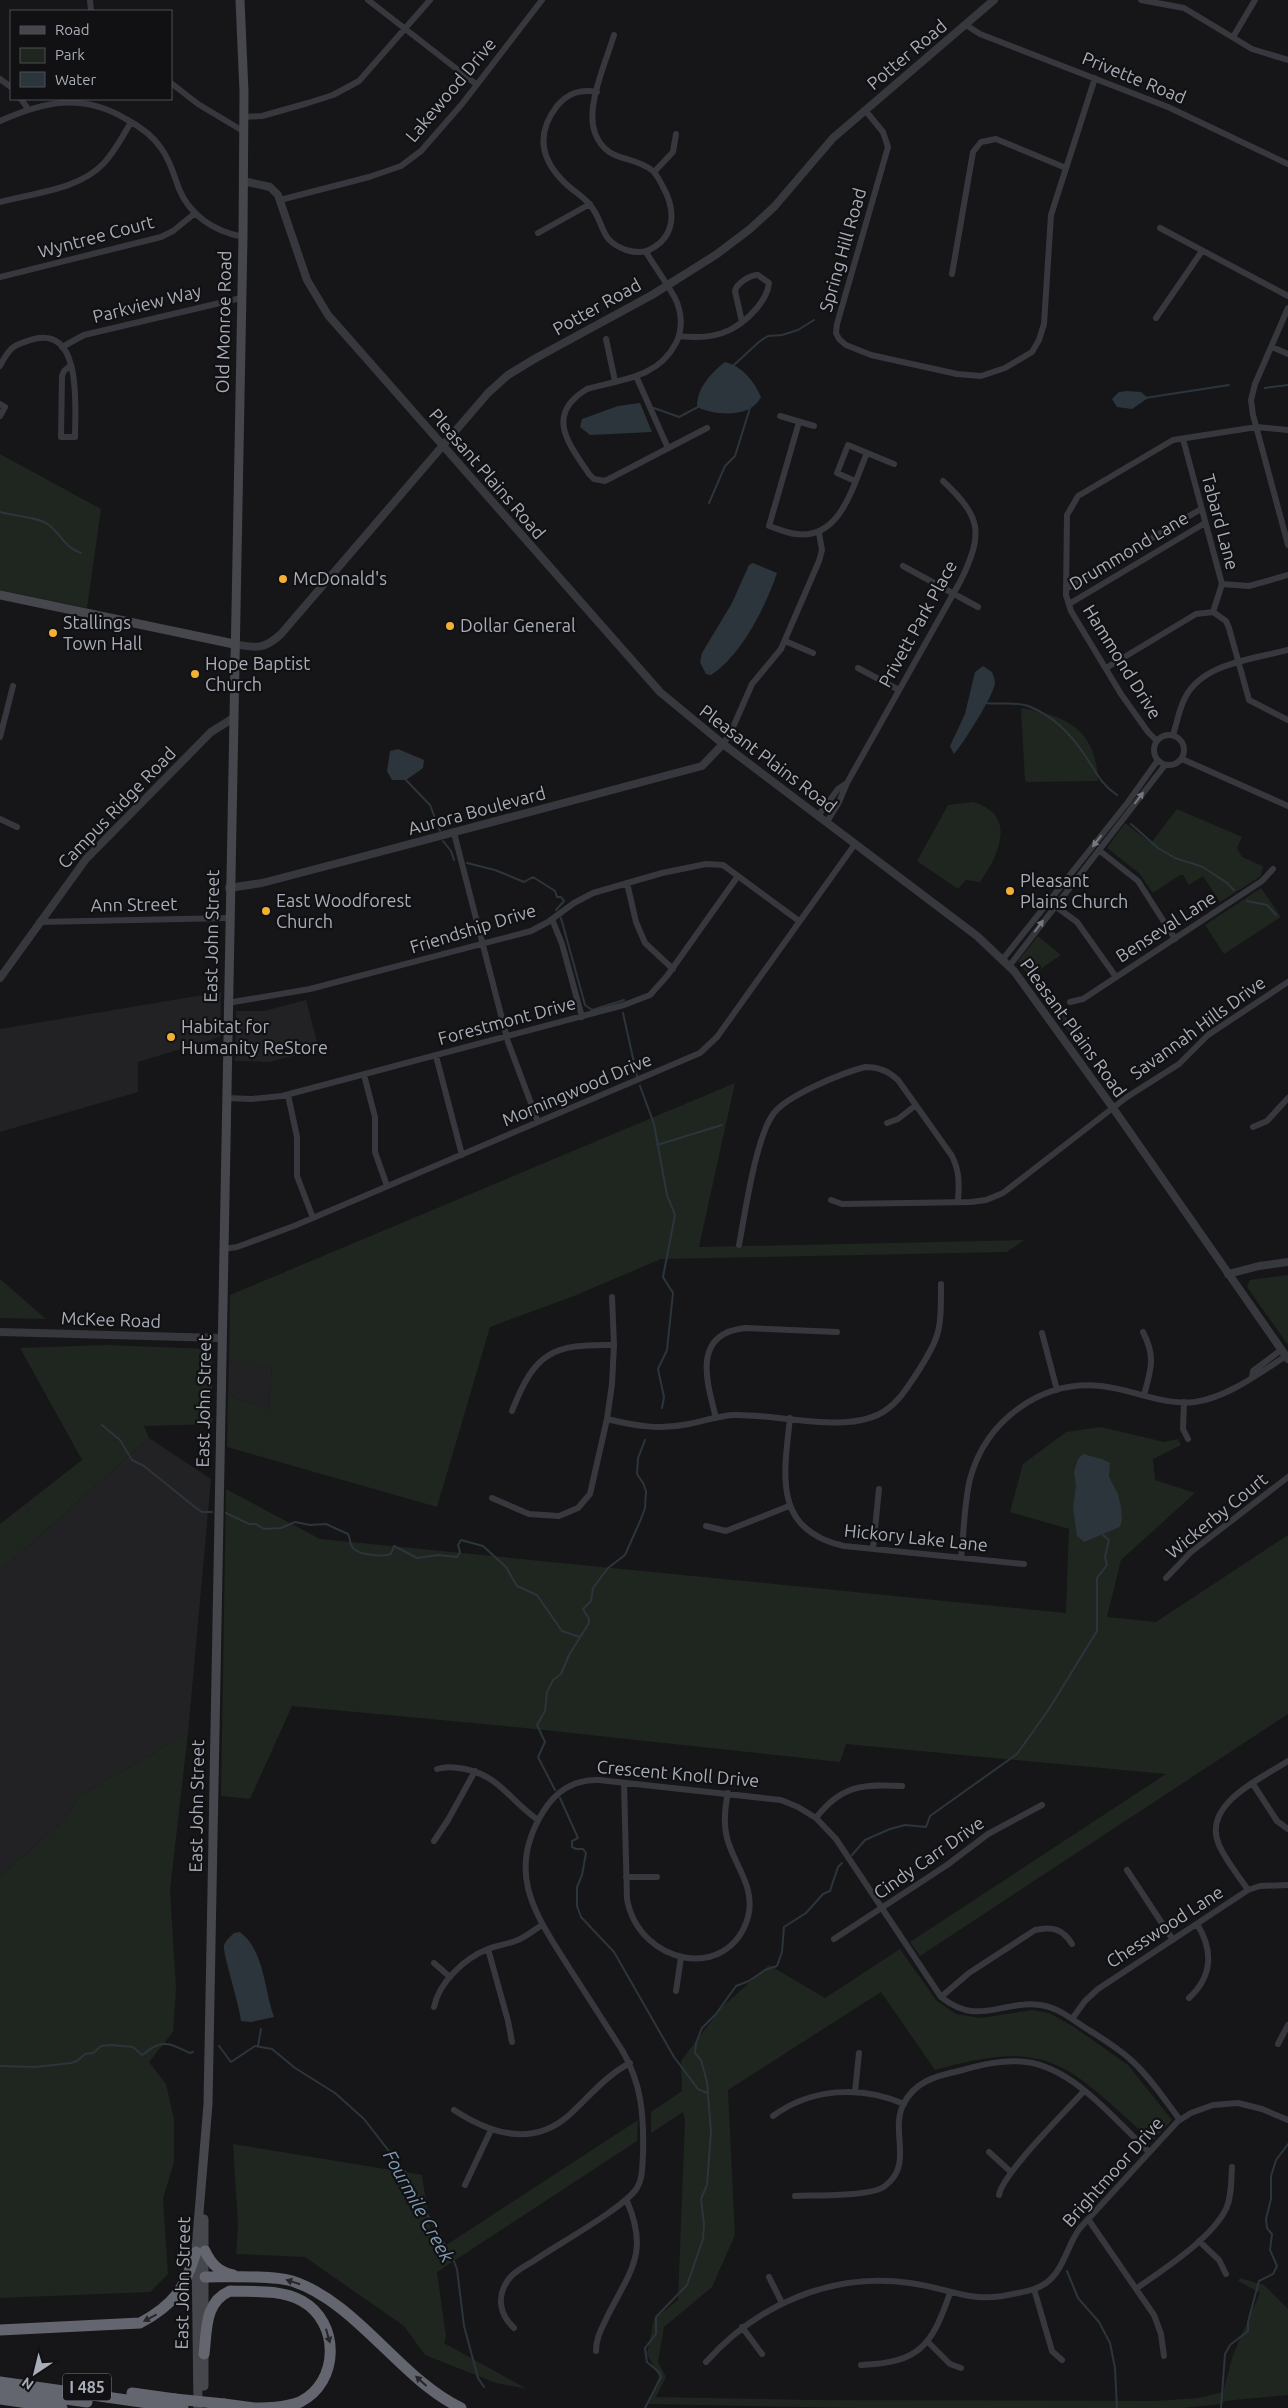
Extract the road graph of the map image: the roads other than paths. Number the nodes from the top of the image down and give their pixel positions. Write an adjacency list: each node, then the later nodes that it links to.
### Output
1 (240, 0): 21 (main road, Old Monroe Road)
2 (368, 0): 10 (street)
3 (430, 0): 10 (street)
4 (542, 0): 16 (street, Lakewood Drive)
5 (994, 0): 9 (street, Potter Road)
6 (1141, 0): 8 (street)
7 (1255, 0): 12 (street)
8 (1168, 3): 12 (street)
9 (966, 25): 14 (street, Privette Road); 20 (street, Potter Road)
10 (406, 30): 16 (street); 21 (street)
11 (614, 35): 17 (street)
12 (1233, 37): 13 (street)
13 (1288, 60)
14 (1095, 78): 26 (street, Privette Road); 27 (street, Spring Hill Road)
15 (172, 84): 24 (street)
16 (476, 84): 30 (street, Lakewood Drive)
17 (597, 92): 28 (street); 32 (street)
18 (22, 100): 19 (street)
19 (28, 109): 22 (street); 23 (street)
20 (865, 110): 27 (street, Spring Hill Road); 41 (street, Potter Road)
21 (247, 117): 24 (main road, Old Monroe Road)
22 (0, 120)
23 (132, 122): 31 (street); 33 (street)
24 (243, 131): 29 (main road, Old Monroe Road)
25 (676, 134): 28 (street)
26 (1288, 164)
27 (1066, 168): 39 (street)
28 (654, 172): 38 (street)
29 (243, 181): 30 (street); 36 (main road, Old Monroe Road)
30 (280, 200): 65 (street, Pleasant Plains Road)
31 (0, 202)
32 (590, 204): 35 (street); 38 (street)
33 (194, 214): 36 (street); 40 (street, Wyntree Court)
34 (1160, 228): 37 (street)
35 (538, 233)
36 (243, 237): 43 (main road, Old Monroe Road)
37 (1202, 251): 42 (street); 45 (street)
38 (646, 252): 41 (street)
39 (952, 274)
40 (0, 277)
41 (666, 286): 47 (street); 65 (street, Potter Road)
42 (1288, 296)
43 (241, 298): 50 (street, Parkview Way); 85 (main road, Old Monroe Road)
44 (1288, 308): 49 (street)
45 (1156, 318)
46 (742, 322): 46 (street); 47 (street)
47 (679, 336): 54 (street)
48 (606, 339): 55 (street)
49 (1272, 346): 51 (street); 61 (street)
50 (62, 347): 52 (street); 53 (street)
51 (1288, 354)
52 (71, 365): 52 (street)
53 (0, 366)
54 (636, 376): 55 (street); 66 (street)
55 (615, 381): 66 (street)
56 (0, 404): 57 (street)
57 (0, 416)
58 (780, 416): 59 (street)
59 (799, 422): 60 (street); 73 (street)
60 (814, 426)
61 (1257, 427): 63 (street, Hammond Drive); 64 (street, Hammond Drive); 74 (street)
62 (706, 428): 66 (street)
63 (1288, 430)
64 (1183, 439): 71 (street, Tabard Lane); 78 (street, Hammond Drive)
65 (442, 445): 85 (street, Potter Road); 98 (street, Pleasant Plains Road)
66 (668, 448)
67 (867, 453): 68 (street); 69 (street); 69 (street)
68 (894, 464)
69 (855, 481): 73 (street)
70 (943, 481): 79 (street, Privett Park Place)
71 (1202, 509): 72 (street, Tabard Lane); 78 (street, Drummond Lane)
72 (1205, 523): 77 (street, Tabard Lane); 81 (street, Drummond Lane)
73 (819, 532): 84 (street)
74 (1288, 545)
75 (903, 566): 79 (street)
76 (1288, 575): 77 (street)
77 (1222, 584): 83 (street, Tabard Lane)
78 (1066, 589): 81 (street, Hammond Drive)
79 (953, 594): 82 (street); 92 (street, Privett Park Place)
80 (0, 595): 85 (main road)
81 (1069, 604): 90 (street, Hammond Drive)
82 (978, 606)
83 (1213, 612): 88 (street); 90 (street)
84 (785, 640): 87 (street); 98 (street)
85 (234, 644): 93 (main road, East John Street)
86 (1288, 650): 88 (street)
87 (813, 653)
88 (1238, 664): 94 (street); 95 (street)
89 (858, 668): 92 (street)
90 (1106, 668): 97 (street, Hammond Drive)
91 (13, 686): 96 (street)
92 (899, 690): 102 (street, Privett Park Place)
93 (232, 719): 114 (main road, East John Street); 119 (street, Campus Ridge Road)
94 (1288, 720)
95 (1173, 735): 97 (street); 99 (street)
96 (0, 737)
97 (1157, 741): 100 (street)
98 (722, 744): 104 (street, Pleasant Plains Road); 108 (street, Aurora Boulevard)
99 (1182, 759): 101 (street); 103 (street)
100 (1158, 760): 101 (street); 122 (street, one-way to 122)
101 (1165, 765): 110 (street, one-way to 101)
102 (847, 783): 104 (street, Privett Park Place); 106 (street, Privett Park Place)
103 (1288, 806)
104 (818, 816): 106 (street, Pleasant Plains Road)
105 (0, 819): 107 (street)
106 (827, 822): 109 (street, Pleasant Plains Road)
107 (17, 827)
108 (454, 833): 114 (street, Aurora Boulevard); 121 (street)
109 (855, 844): 118 (street, Morningwood Drive); 122 (street, Pleasant Plains Road)
110 (1100, 850): 115 (street); 120 (street)
111 (1273, 869): 120 (street, Benseval Lane)
112 (738, 876): 113 (street, Friendship Drive); 118 (street, Friendship Drive); 124 (street, Forestmont Drive)
113 (627, 883): 117 (street, Friendship Drive); 124 (street)
114 (229, 888): 116 (main road, East John Street)
115 (1055, 906): 123 (street, one-way to 115); 125 (street)
116 (229, 918): 119 (street, Ann Street); 129 (main road, East John Street)
117 (552, 919): 121 (street, Friendship Drive); 130 (street)
118 (799, 921): 139 (street, Morningwood Drive)
119 (39, 922): 126 (street, Campus Ridge Road)
120 (1175, 939): 125 (street, Benseval Lane)
121 (481, 944): 129 (street, Friendship Drive); 131 (street)
122 (1003, 959): 123 (street, Pleasant Plains Road)
123 (1010, 965): 138 (street, Pleasant Plains Road)
124 (673, 969): 130 (street, Forestmont Drive)
125 (1116, 977): 128 (street, Benseval Lane)
126 (0, 978)
127 (1288, 982): 138 (street, Savannah Hills Drive)
128 (1070, 1002)
129 (227, 1003): 135 (main road, East John Street)
130 (582, 1017): 131 (street, Forestmont Drive)
131 (507, 1037): 132 (street, Forestmont Drive); 139 (street)
132 (436, 1056): 133 (street, Forestmont Drive); 142 (street)
133 (364, 1075): 134 (street, Forestmont Drive); 143 (street)
134 (288, 1094): 135 (street, Forestmont Drive); 146 (street)
135 (226, 1098): 148 (main road, East John Street)
136 (1288, 1098): 141 (street)
137 (916, 1105): 140 (street); 145 (street); 147 (street)
138 (1113, 1108): 145 (street, Savannah Hills Drive); 150 (street, Pleasant Plains Road)
139 (538, 1122): 142 (street, Morningwood Drive)
140 (887, 1123)
141 (1253, 1127)
142 (462, 1155): 143 (street, Morningwood Drive)
143 (387, 1186): 146 (street, Morningwood Drive)
144 (831, 1200): 145 (street, Savannah Hills Drive)
145 (958, 1202)
146 (313, 1218): 148 (street, Morningwood Drive)
147 (739, 1245)
148 (223, 1249): 157 (main road, East John Street)
149 (1288, 1262): 150 (street)
150 (1228, 1274): 159 (street, Pleasant Plains Road)
151 (941, 1284): 165 (street)
152 (612, 1297): 158 (street)
153 (0, 1332): 157 (street, McKee Road)
154 (837, 1332): 164 (street)
155 (1143, 1332): 161 (street)
156 (1042, 1333): 160 (street)
157 (221, 1338): 232 (main road, East John Street)
158 (614, 1345): 163 (street); 166 (street)
159 (1285, 1355): 162 (street)
160 (1057, 1390): 161 (street); 174 (street)
161 (1144, 1395): 162 (street)
162 (1184, 1402): 167 (street)
163 (512, 1411)
164 (716, 1418): 165 (street); 166 (street)
165 (790, 1418): 171 (street, Hickory Lake Lane)
166 (607, 1419): 170 (street)
167 (1188, 1439)
168 (1288, 1477): 176 (street, Wickerby Court)
169 (879, 1489): 173 (street)
170 (492, 1498)
171 (790, 1506): 172 (street); 173 (street, Hickory Lake Lane)
172 (706, 1526)
173 (873, 1549): 174 (street, Hickory Lake Lane)
174 (961, 1558): 175 (street, Hickory Lake Lane)
175 (1024, 1564)
176 (1166, 1578)
177 (1288, 1761): 181 (street)
178 (437, 1769): 179 (street)
179 (475, 1771): 186 (street); 188 (street)
180 (624, 1783): 183 (street, Crescent Knoll Drive); 186 (street, Crescent Knoll Drive); 190 (street)
181 (1253, 1784): 187 (street); 193 (street)
182 (902, 1786): 185 (street)
183 (728, 1793): 185 (street, Crescent Knoll Drive); 201 (street)
184 (1042, 1805): 194 (street, Cindy Carr Drive)
185 (816, 1818): 194 (street, Crescent Knoll Drive)
186 (538, 1820): 196 (street, Crescent Knoll Drive)
187 (1288, 1829)
188 (434, 1841)
189 (1126, 1870): 198 (street)
190 (626, 1877): 191 (street); 201 (street)
191 (657, 1878)
192 (1288, 1885): 193 (street, Chesswood Lane)
193 (1248, 1890): 195 (street, Chesswood Lane)
194 (881, 1909): 197 (street, Cindy Carr Drive); 205 (street, Crescent Knoll Drive)
195 (1197, 1924): 198 (street, Chesswood Lane); 206 (street)
196 (542, 1925): 200 (street); 213 (street, Crescent Knoll Drive)
197 (834, 1939)
198 (1173, 1940): 208 (street, Chesswood Lane)
199 (1072, 1944): 205 (street)
200 (488, 1949): 203 (street); 210 (street)
201 (681, 1957): 204 (street)
202 (434, 1963): 203 (street)
203 (450, 1977): 207 (street)
204 (676, 1991)
205 (941, 1997): 208 (street, Crescent Knoll Drive)
206 (1189, 1998)
207 (434, 2007)
208 (1072, 2019): 219 (street, Crescent Knoll Drive)
209 (1288, 2025): 211 (street)
210 (512, 2042)
211 (1278, 2044)
212 (859, 2053): 215 (street)
213 (630, 2064): 221 (street); 229 (street, Crescent Knoll Drive)
214 (1084, 2091): 216 (street); 223 (street); 225 (street)
215 (855, 2092): 216 (street); 218 (street)
216 (904, 2104): 228 (street)
217 (454, 2110): 221 (street)
218 (773, 2116)
219 (1180, 2120): 220 (street, Brightmoor Drive); 223 (street, Brightmoor Drive)
220 (1288, 2120)
221 (491, 2130): 226 (street)
222 (989, 2152): 225 (street)
223 (1149, 2152): 230 (street, Brightmoor Drive)
224 (1232, 2167): 231 (street)
225 (1011, 2172): 227 (street)
226 (465, 2185)
227 (999, 2195)
228 (795, 2196)
229 (627, 2201): 242 (street, Crescent Knoll Drive); 245 (street)
230 (1088, 2219): 237 (street); 238 (street, Brightmoor Drive)
231 (1199, 2241): 233 (street); 237 (street)
232 (200, 2252): 234 (main road, East John Street); 235 (highway); 243 (highway, one-way to 243); 260 (main road, East John Street)
233 (1226, 2274)
234 (205, 2277): 235 (highway); 246 (main road, East John Street)
235 (247, 2277): 263 (highway, one-way to 235)
236 (769, 2277): 240 (street)
237 (1137, 2288): 248 (street)
238 (1034, 2289): 239 (street, Brightmoor Drive); 249 (street)
239 (950, 2293): 240 (street, Brightmoor Drive); 244 (street)
240 (782, 2303): 241 (street, Brightmoor Drive)
241 (742, 2327): 247 (street); 250 (street, Brightmoor Drive)
242 (514, 2328)
243 (0, 2330)
244 (928, 2342): 251 (street); 252 (street)
245 (596, 2351)
246 (204, 2354): 261 (main road, East John Street); 262 (highway, one-way to 262)
247 (762, 2354)
248 (1164, 2356)
249 (1062, 2360)
250 (706, 2362)
251 (861, 2365)
252 (961, 2368)
253 (0, 2375): 257 (highway, I 485)
254 (0, 2382): 257 (highway, I 485)
255 (0, 2390): 259 (highway, I 485)
256 (0, 2399): 258 (highway, I 485)
257 (177, 2405): 262 (highway, I 485, bridge)
258 (62, 2408)
259 (128, 2408)
260 (198, 2408)
261 (204, 2408)
262 (252, 2408)
263 (461, 2408)

